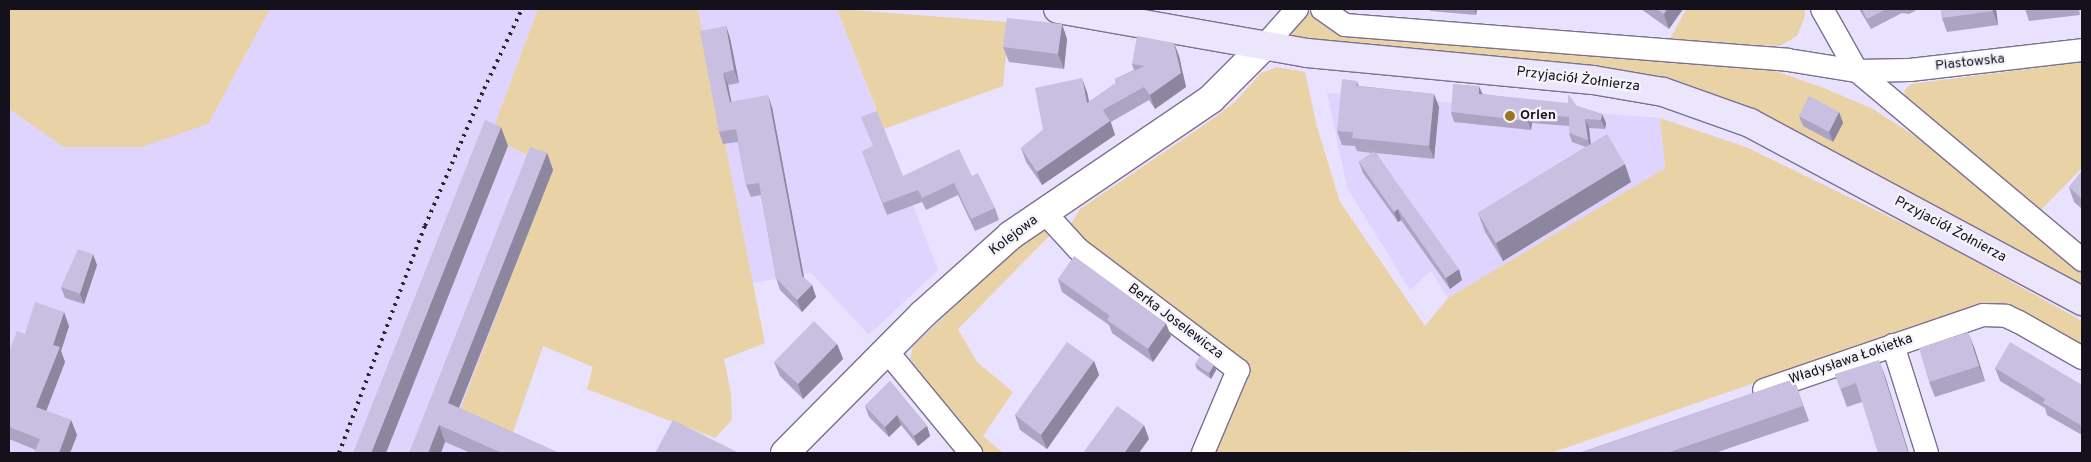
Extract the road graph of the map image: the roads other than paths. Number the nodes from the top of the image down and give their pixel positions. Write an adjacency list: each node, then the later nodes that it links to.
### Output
1 (1058, 9): 5 (main road, Przyjaciół Żołnierza)
2 (1297, 9): 5 (street)
3 (1322, 9): 7 (street)
4 (1822, 9): 7 (street)
5 (1265, 45): 8 (street, Kolejowa); 10 (main road, Przyjaciół Żołnierza)
6 (2082, 50): 7 (street, Piastowska)
7 (1857, 71): 9 (street)
8 (1045, 213): 12 (street, Kolejowa); 17 (street, Berka Joselewicza)
9 (2082, 260)
10 (2082, 301)
11 (1893, 345): 13 (street, Władysława Łokietka); 14 (street, Władysława Łokietka); 18 (street)
12 (886, 350): 15 (street, Kolejowa); 16 (street)
13 (2082, 358)
14 (1744, 397)
15 (785, 453)
16 (971, 453)
17 (1203, 453)
18 (1927, 453)

